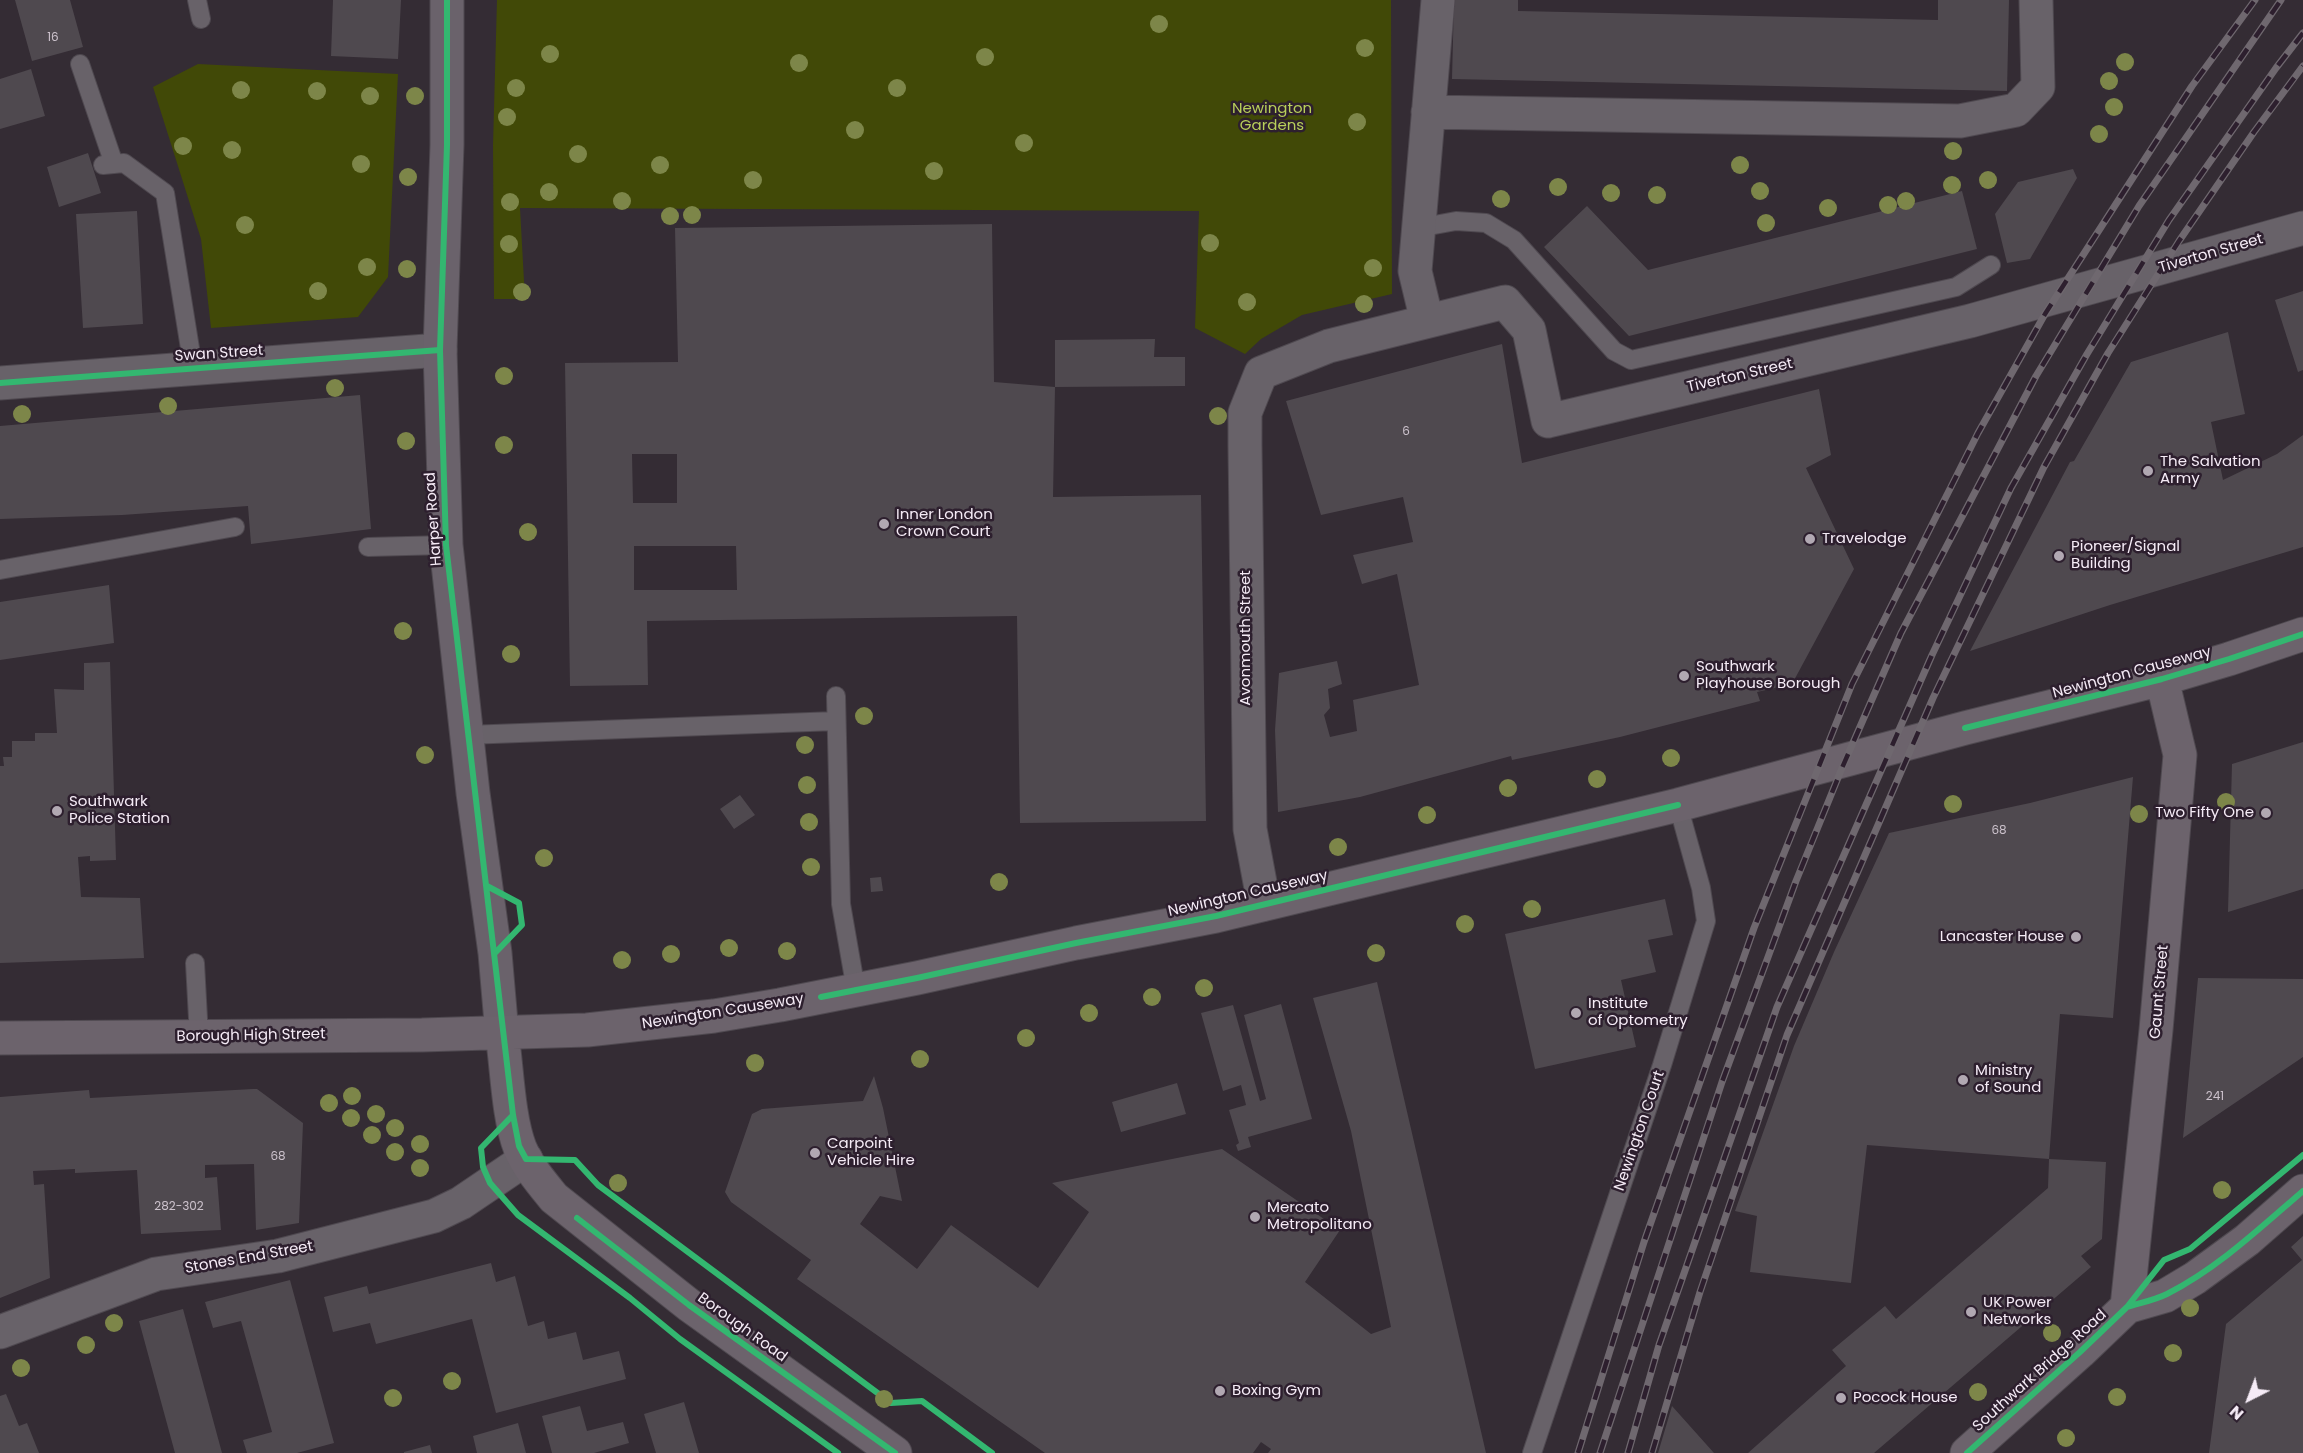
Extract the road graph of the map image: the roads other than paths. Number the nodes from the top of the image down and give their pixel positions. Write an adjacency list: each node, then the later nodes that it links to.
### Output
1 (197, 0): 5 (lane)
2 (447, 0): 12 (main road, Harper Road)
3 (1438, 0): 7 (street)
4 (2036, 0): 7 (street)
5 (201, 19)
6 (80, 64): 13 (lane)
7 (1428, 112): 8 (street)
8 (1418, 228): 10 (lane); 11 (street)
9 (2303, 228): 11 (street, Tiverton Street)
10 (1992, 265)
11 (1427, 321): 14 (street, Tiverton Street)
12 (440, 350): 13 (street, Swan Street); 17 (main road, Harper Road)
13 (193, 367): 15 (street, Swan Street)
14 (1261, 373): 26 (street, Avonmouth Street)
15 (0, 383)
16 (235, 527): 19 (lane)
17 (446, 545): 18 (lane); 24 (main road, Harper Road)
18 (368, 547)
19 (0, 570)
20 (2303, 634): 21 (main road, Newington Causeway)
21 (2162, 679): 25 (main road, Newington Causeway); 34 (main road, Gaunt Street)
22 (836, 696): 23 (lane)
23 (836, 721): 24 (lane); 28 (lane)
24 (467, 735): 29 (main road, Harper Road)
25 (1678, 805): 26 (main road, Newington Causeway); 37 (lane, Newington Court)
26 (1264, 904): 28 (main road, Newington Causeway)
27 (195, 963): 30 (lane)
28 (856, 990): 29 (main road, Newington Causeway)
29 (502, 1034): 30 (main road, Borough High Street); 32 (main road, Borough Road)
30 (199, 1037): 31 (main road, Borough High Street)
31 (0, 1038)
32 (526, 1159): 35 (street, Stones End Street); 36 (main road, Borough Road)
33 (2303, 1191): 34 (main road, Southwark Bridge Road)
34 (2127, 1307): 38 (main road, Southwark Bridge Road)
35 (0, 1332)
36 (895, 1453)
37 (1532, 1453)
38 (1967, 1453)

